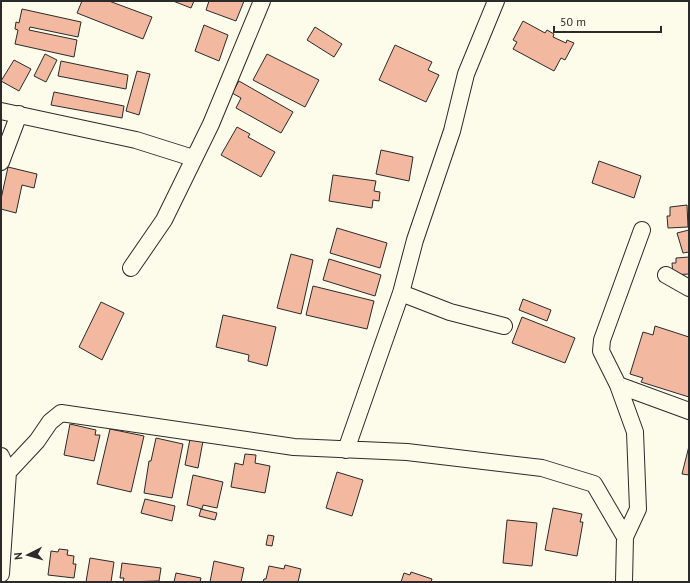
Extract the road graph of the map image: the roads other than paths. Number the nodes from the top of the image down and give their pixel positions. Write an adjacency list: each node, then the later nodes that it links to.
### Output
1 (262, 1): 5 (street)
2 (496, 1): 11 (street)
3 (1, 111): 4 (street)
4 (19, 114): 5 (street); 6 (street)
5 (193, 158): 8 (street)
6 (1, 162)
7 (642, 230): 13 (street)
8 (131, 268)
9 (666, 275): 10 (street)
10 (689, 288)
11 (401, 293): 12 (street); 15 (street)
12 (504, 326)
13 (618, 385): 14 (street); 18 (street)
14 (689, 410)
15 (346, 450): 17 (street); 18 (street)
16 (1, 456): 17 (street)
17 (8, 472): 19 (street)
18 (625, 537): 20 (street)
19 (1, 574)
20 (624, 582)

